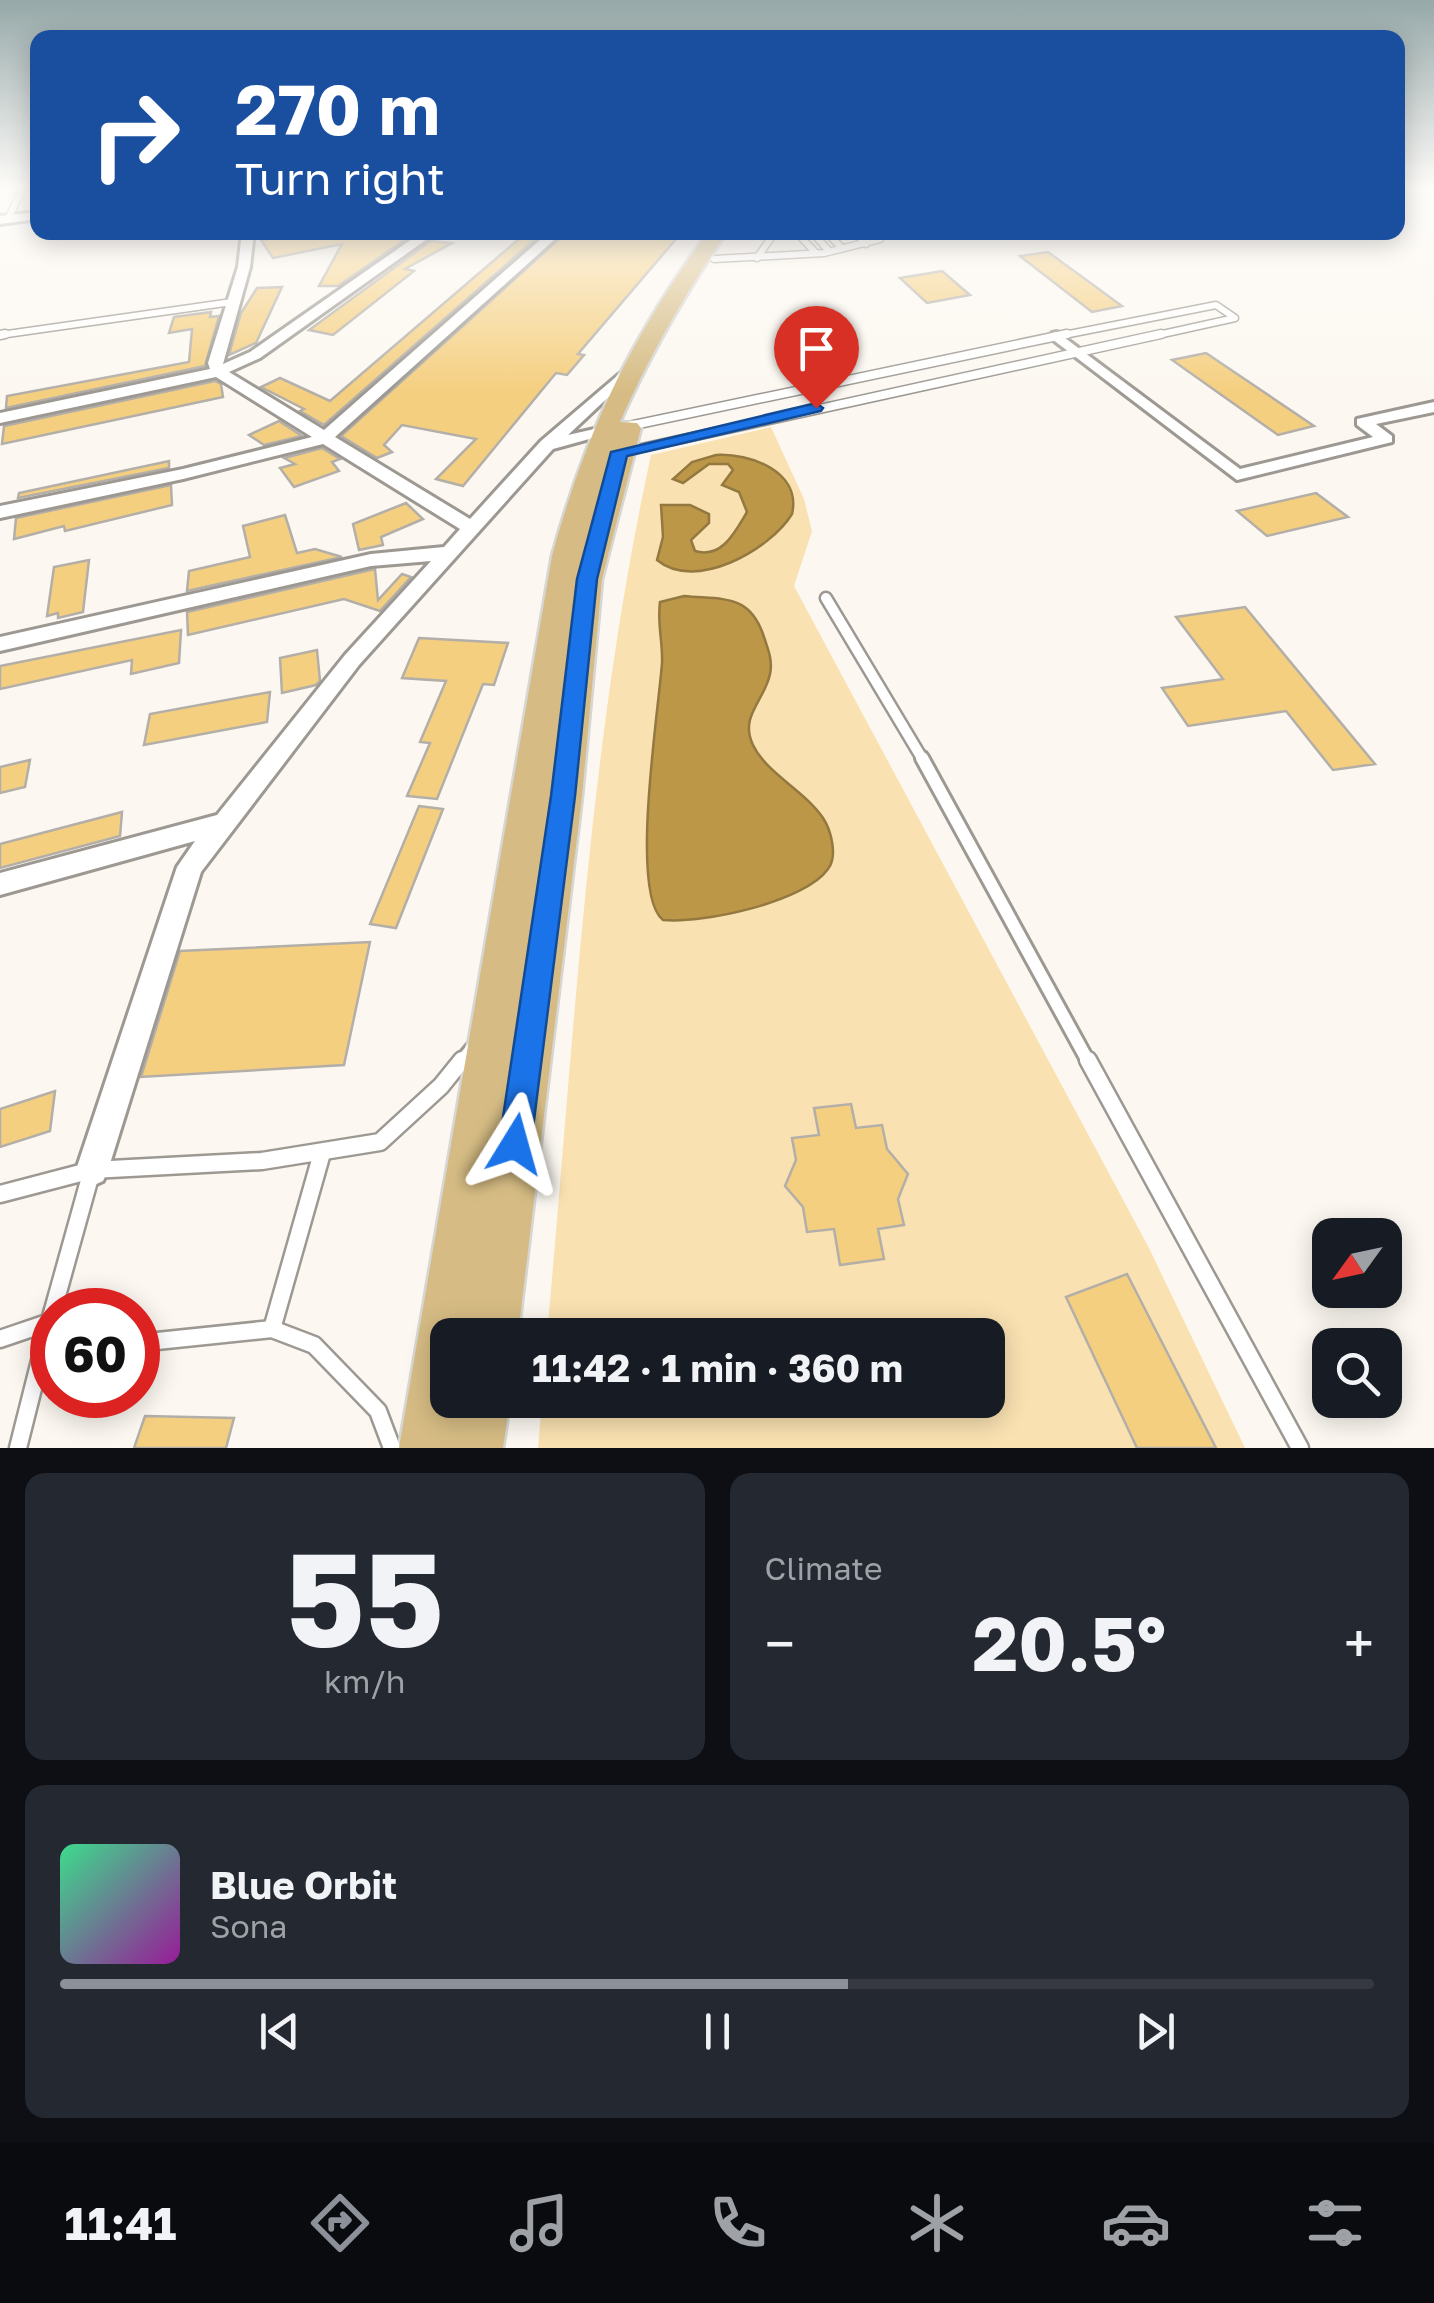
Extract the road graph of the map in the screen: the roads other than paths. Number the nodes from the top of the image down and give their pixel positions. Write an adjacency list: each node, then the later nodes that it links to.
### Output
1 (246, 258): 6 (street)
2 (394, 258): 11 (street)
3 (528, 258): 15 (street)
4 (713, 258): 10 (main road)
5 (723, 258): 14 (main road)
6 (232, 302): 7 (lane); 11 (street)
7 (0, 335)
8 (1057, 336): 9 (street); 9 (lane); 14 (lane)
9 (1074, 351): 12 (street); 14 (lane)
10 (630, 369): 14 (main road); 16 (street)
11 (218, 372): 13 (street); 15 (street)
12 (1434, 407)
13 (0, 418)
14 (616, 437): 16 (street); 24 (main road); 29 (main road)
15 (323, 439): 17 (street); 18 (street)
16 (547, 445): 18 (street)
17 (0, 512)
18 (470, 527): 19 (street)
19 (447, 553): 21 (street); 22 (street)
20 (826, 598): 40 (lane)
21 (0, 644)
22 (224, 823): 23 (street); 26 (street)
23 (0, 884)
24 (494, 1023): 25 (lane); 38 (main road)
25 (322, 1152): 26 (lane); 31 (lane)
26 (92, 1170): 27 (lane); 28 (lane)
27 (0, 1194)
28 (59, 1288)
29 (492, 1318)
30 (30, 1325): 32 (lane)
31 (272, 1329): 33 (lane); 37 (lane)
32 (0, 1339)
33 (160, 1342)
34 (30, 1407): 36 (lane)
35 (478, 1418): 39 (main road)
36 (18, 1448)
37 (392, 1448)
38 (428, 1448)
39 (474, 1448)
40 (1300, 1448)

